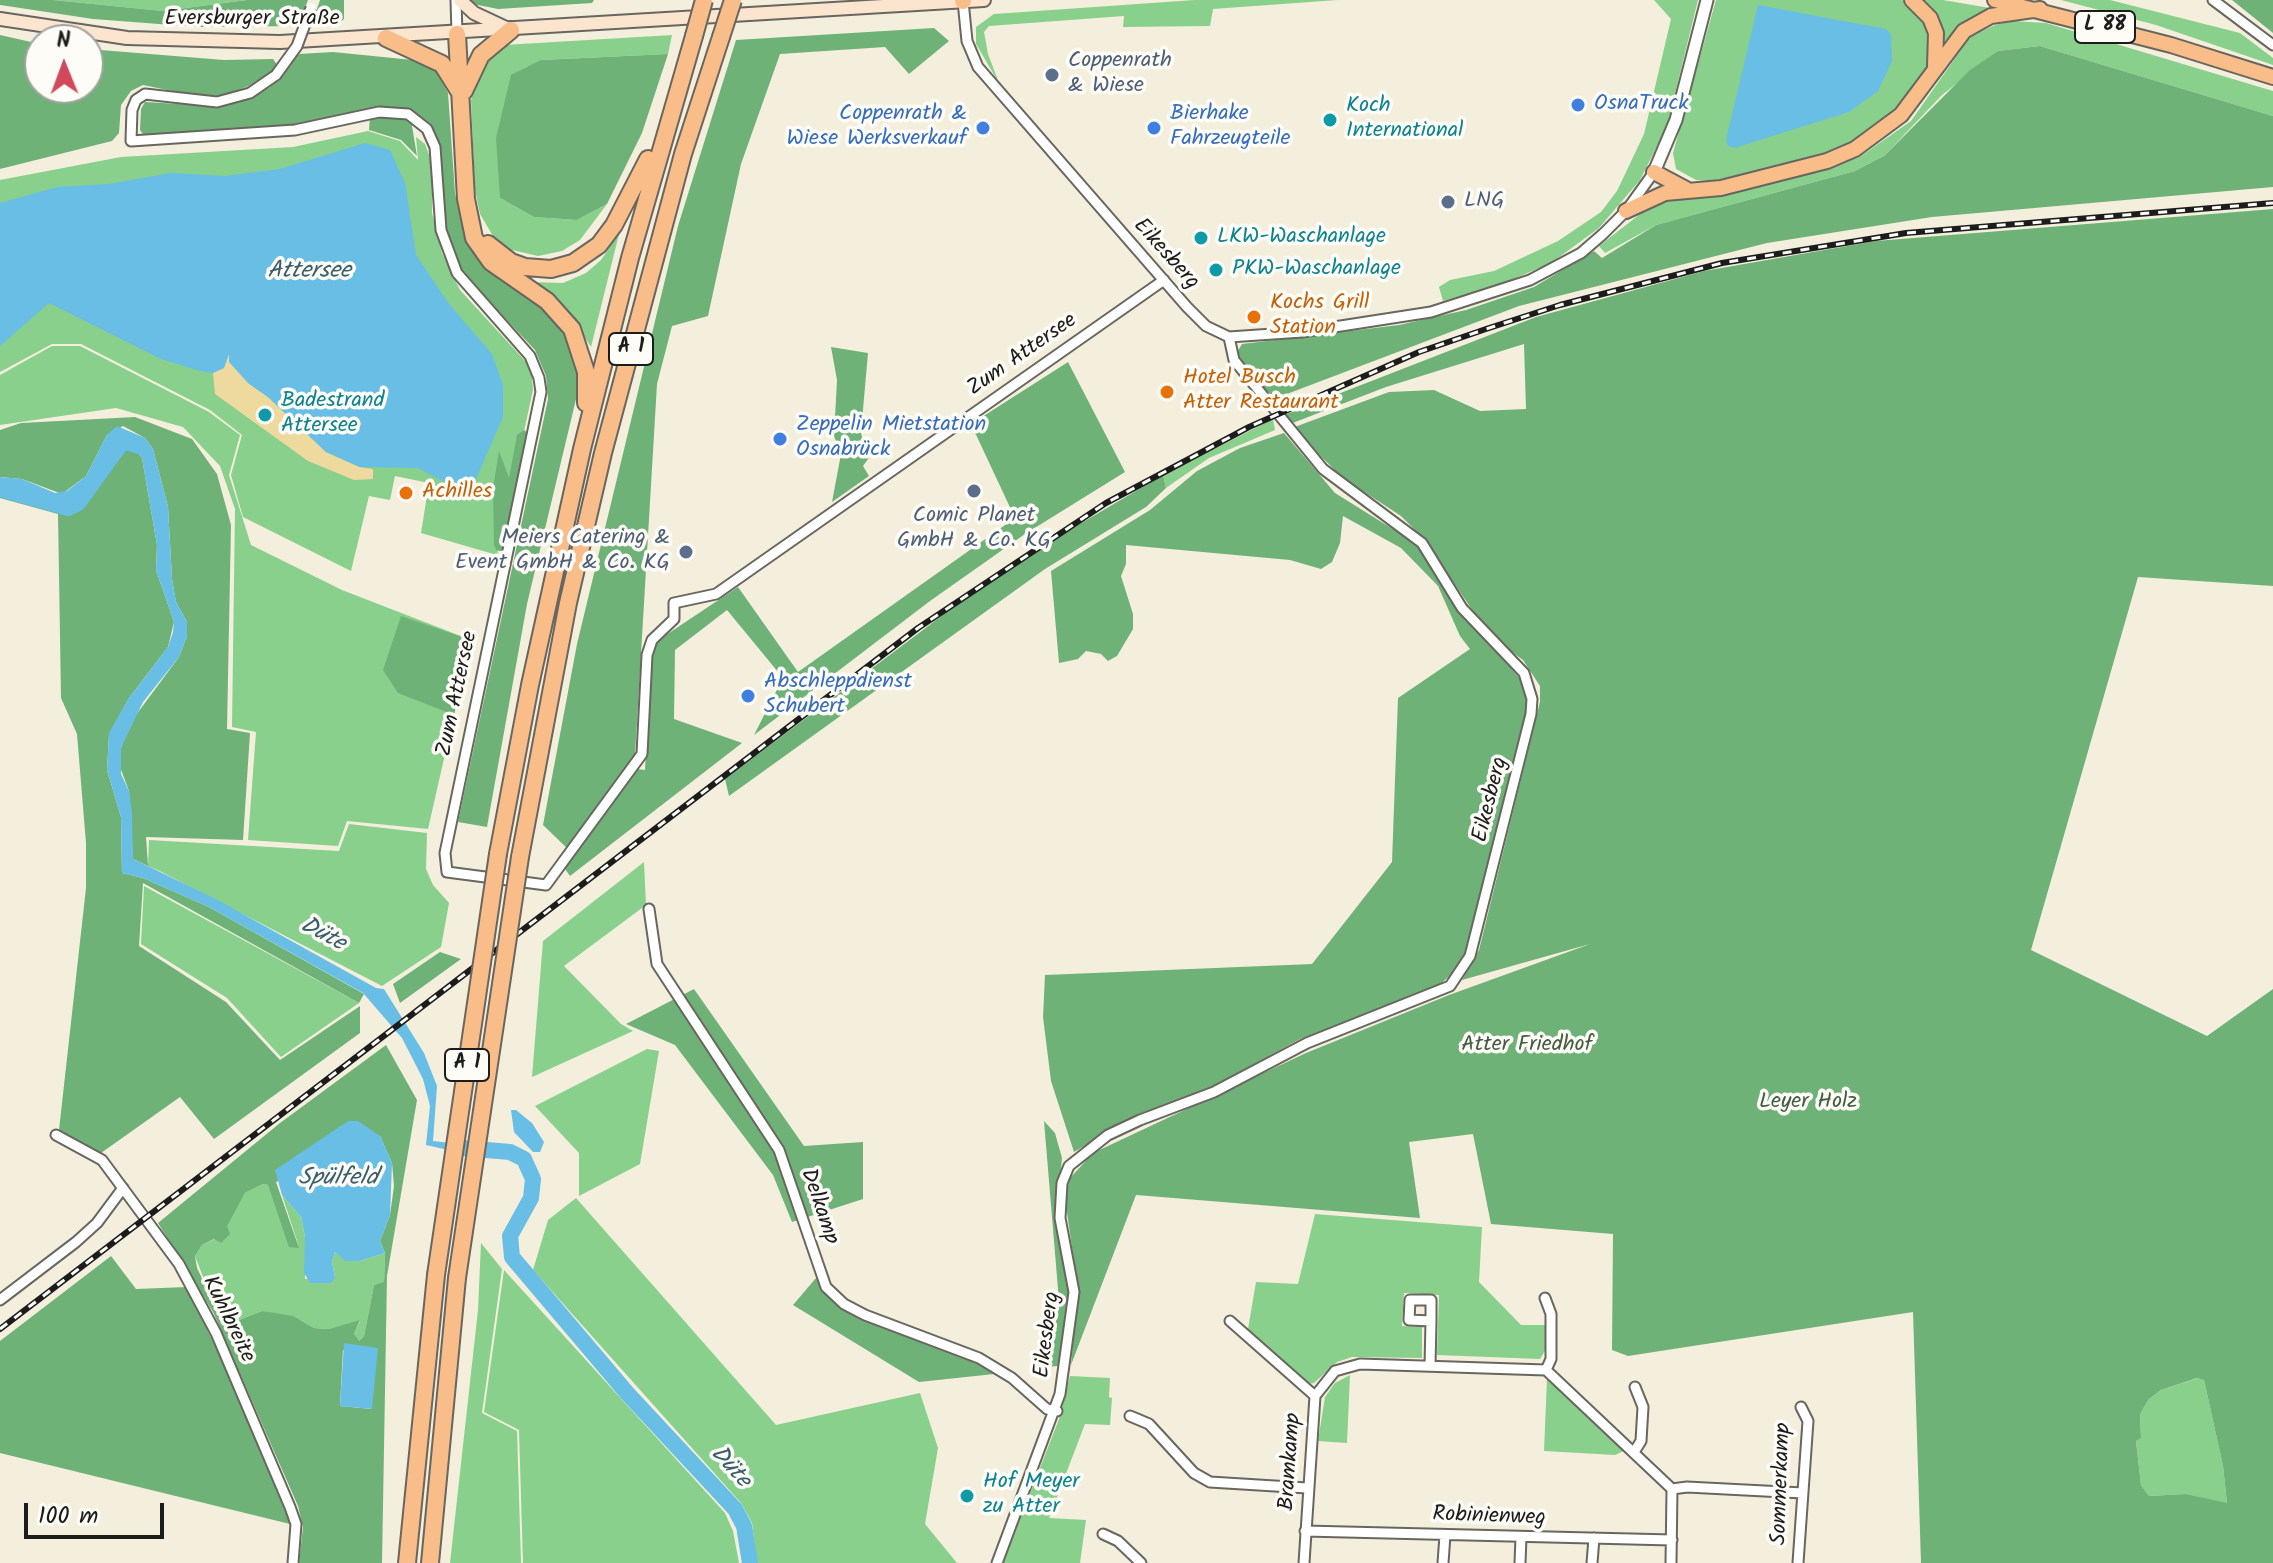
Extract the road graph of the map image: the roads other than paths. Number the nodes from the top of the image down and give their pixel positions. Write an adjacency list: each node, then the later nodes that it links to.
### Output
1 (458, 0): 14 (main road); 15 (street)
2 (704, 0): 21 (highway, A 1, bridge)
3 (733, 0): 55 (highway, A 1, bridge)
4 (963, 0): 5 (main road, Eversburger Straße); 14 (main road, Eversburger Straße); 26 (street, Eikesberg)
5 (984, 0)
6 (1912, 0): 18 (highway)
7 (1995, 0): 12 (highway, L 88)
8 (2012, 0): 12 (highway)
9 (2213, 0): 17 (street)
10 (313, 4): 26 (street, Zum Attersee, bridge)
11 (1706, 4): 22 (street)
12 (2040, 9): 18 (highway); 19 (highway, L 88)
13 (0, 19): 16 (main road, Eversburger Straße)
14 (511, 30): 15 (main road, Eversburger Straße); 20 (highway)
15 (457, 34): 16 (main road, Eversburger Straße); 20 (highway)
16 (386, 38): 20 (highway)
17 (2273, 45)
18 (1935, 70): 23 (highway)
19 (2273, 77)
20 (461, 96): 25 (highway)
21 (673, 98): 25 (highway); 28 (highway, A 1)
22 (1654, 172): 23 (highway); 24 (street)
23 (1690, 191): 24 (highway)
24 (1626, 211): 27 (street)
25 (471, 224): 28 (highway)
26 (1164, 280): 27 (street, Eikesberg)
27 (1229, 337): 41 (street, Eikesberg)
28 (582, 449): 54 (highway, A 1, bridge)
29 (649, 909): 41 (street, Delkamp)
30 (56, 1135): 31 (street, Kuhlbreite)
31 (123, 1188): 33 (street); 53 (street, Kuhlbreite)
32 (1545, 1298): 37 (street)
33 (0, 1300)
34 (1230, 1321): 39 (street)
35 (1431, 1321): 35 (street); 36 (street)
36 (1430, 1366): 37 (street, Bramkamp); 39 (street, Bramkamp)
37 (1546, 1370): 43 (street)
38 (1635, 1387): 43 (street)
39 (1315, 1396): 44 (street, Bramkamp)
40 (1801, 1407): 46 (street, Sommerkamp)
41 (1057, 1411): 56 (street, Eikesberg)
42 (1130, 1416): 44 (street)
43 (1634, 1452): 45 (street)
44 (1307, 1488): 47 (street, Bramkamp)
45 (1672, 1489): 46 (street); 52 (street)
46 (1803, 1493): 63 (street, Sommerkamp)
47 (1305, 1531): 49 (street, Robinienweg); 58 (street, Bramkamp)
48 (1103, 1534): 57 (street)
49 (1445, 1535): 50 (street, Robinienweg); 59 (street)
50 (1521, 1537): 51 (street, Robinienweg); 60 (street)
51 (1594, 1538): 52 (street, Robinienweg); 61 (street)
52 (1672, 1540): 62 (street)
53 (293, 1563)
54 (407, 1563)
55 (430, 1563)
56 (997, 1563)
57 (1141, 1563)
58 (1304, 1563)
59 (1443, 1563)
60 (1520, 1563)
61 (1592, 1563)
62 (1671, 1563)
63 (1798, 1563)

